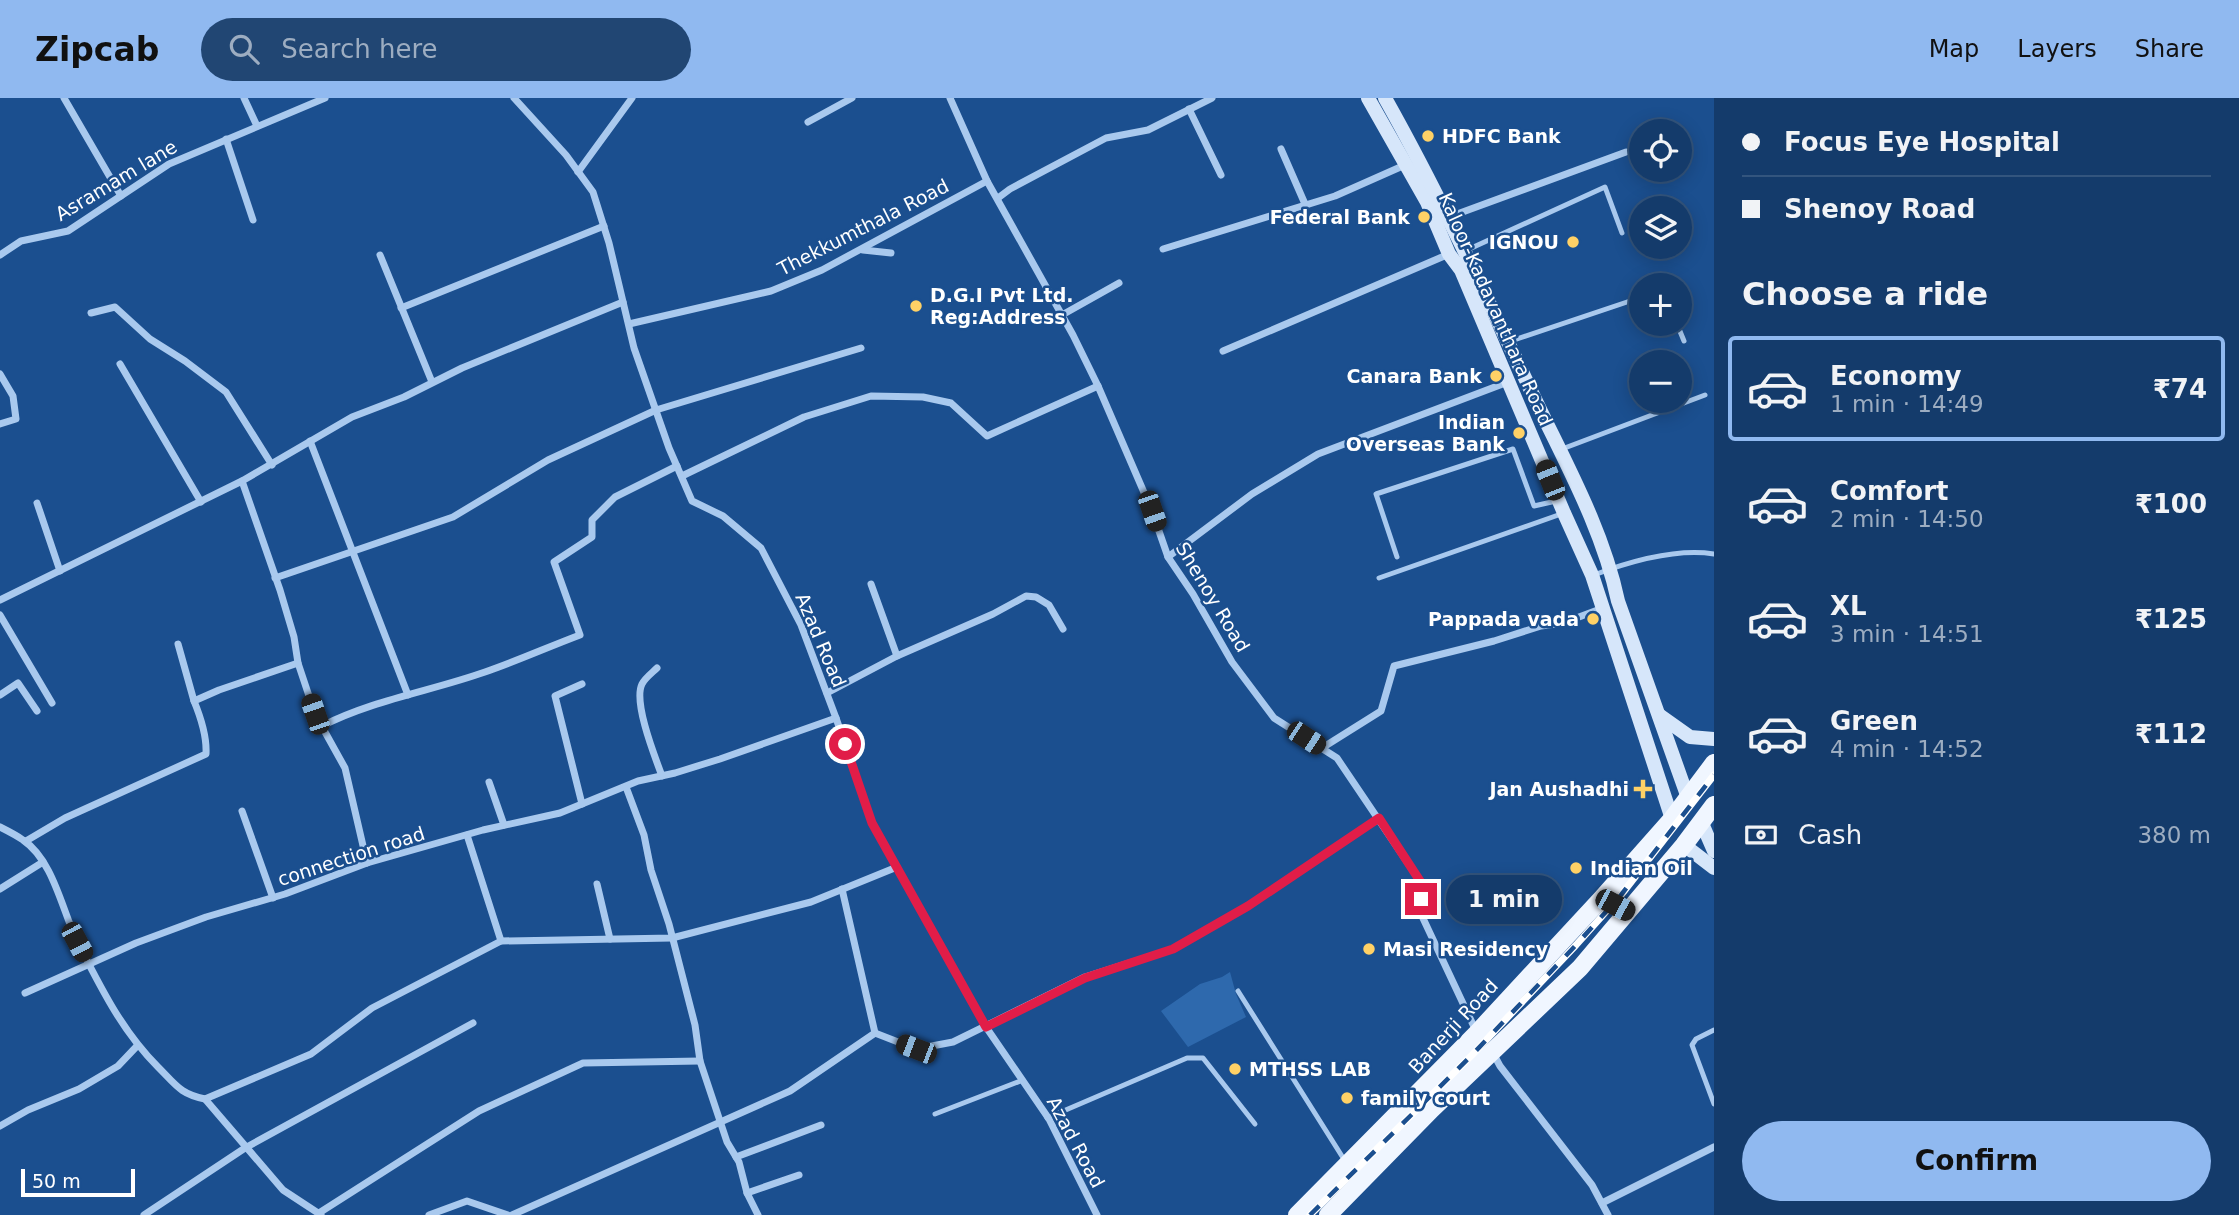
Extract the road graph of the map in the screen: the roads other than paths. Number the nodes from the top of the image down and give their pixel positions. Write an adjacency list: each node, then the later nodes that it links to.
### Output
1 (64, 98): 21 (street)
2 (244, 98): 13 (street)
3 (325, 98): 13 (street, Asramam lane)
4 (514, 98): 18 (street, Azad Road)
5 (852, 98): 12 (street)
6 (950, 98): 20 (street, Shenoy Road)
7 (1212, 98): 11 (street)
8 (1368, 98): 17 (main road, Kaloor-Kadavanthara Road)
9 (1385, 98): 24 (main road)
10 (629, 99): 18 (street)
11 (1189, 109): 19 (street); 22 (street)
12 (808, 122)
13 (257, 126): 14 (street, Asramam lane)
14 (226, 139): 21 (street, Asramam lane); 25 (street)
15 (1281, 149): 23 (street)
16 (1626, 152): 24 (street)
17 (1406, 165): 23 (street); 32 (main road, Kaloor-Kadavanthara Road)
18 (578, 172): 26 (street, Azad Road)
19 (1221, 175)
20 (986, 181): 22 (street, Shenoy Road); 29 (street, Thekkumthala Road)
21 (121, 195): 33 (street, Asramam lane)
22 (998, 198): 40 (street, Shenoy Road)
23 (1305, 204): 28 (street)
24 (1449, 217): 30 (main road)
25 (253, 220)
26 (604, 226): 37 (street, Azad Road); 38 (street)
27 (1622, 233): 30 (lane)
28 (1163, 249)
29 (862, 250): 31 (street); 41 (street, Thekkumthala Road)
30 (1465, 251): 44 (main road)
31 (891, 253)
32 (1449, 254): 46 (street); 49 (main road, Kaloor-Kadavanthara Road)
33 (0, 255)
34 (380, 256): 38 (street)
35 (1119, 283): 40 (street)
36 (1629, 301): 44 (lane)
37 (623, 302): 41 (street, Azad Road); 50 (street)
38 (401, 307): 50 (street)
39 (91, 313): 57 (street)
40 (1062, 315): 51 (street, Shenoy Road)
41 (629, 324): 53 (street, Azad Road)
42 (1682, 336): 43 (lane)
43 (1684, 341)
44 (1508, 342): 56 (main road)
45 (861, 348): 53 (street)
46 (1223, 351)
47 (120, 364): 61 (street)
48 (0, 374): 54 (street)
49 (1509, 381): 63 (main road, Kaloor-Kadavanthara Road); 67 (street)
50 (432, 382): 55 (street)
51 (1098, 386): 59 (street); 67 (street, Shenoy Road)
52 (1705, 395): 56 (lane)
53 (656, 410): 58 (street, Azad Road); 65 (street)
54 (0, 424)
55 (310, 441): 57 (street); 65 (street)
56 (1559, 450): 64 (main road)
57 (272, 465): 60 (street)
58 (677, 466): 59 (street, Azad Road); 87 (street)
59 (682, 476): 85 (street, Azad Road)
60 (242, 481): 61 (street); 72 (street)
61 (201, 502): 70 (street)
62 (37, 503): 70 (street)
63 (1561, 507): 64 (street); 68 (lane); 71 (main road, Kaloor-Kadavanthara Road); 73 (lane)
64 (1586, 507): 69 (main road)
65 (353, 553): 72 (street); 87 (street)
66 (1714, 554): 69 (lane)
67 (1168, 557): 95 (street, Shenoy Road)
68 (1397, 557)
69 (1612, 568): 71 (lane); 76 (main road)
70 (60, 571): 75 (street)
71 (1592, 575): 77 (main road, Kaloor-Kadavanthara Road)
72 (275, 578): 82 (street)
73 (1379, 578)
74 (871, 584): 81 (street)
75 (0, 600)
76 (1618, 601): 77 (main road); 91 (main road)
77 (1603, 608): 95 (street); 105 (main road, Kaloor-Kadavanthara Road)
78 (0, 615): 89 (street)
79 (1063, 629): 81 (street)
80 (178, 644): 88 (street)
81 (897, 656): 85 (street)
82 (298, 663): 88 (street); 93 (street)
83 (657, 668): 97 (street)
84 (582, 684): 101 (street)
85 (827, 693): 92 (street, Azad Road)
86 (0, 695): 90 (street)
87 (408, 695): 93 (street)
88 (194, 701): 110 (street)
89 (52, 702)
90 (37, 711)
91 (1659, 715): 94 (main road); 100 (main road)
92 (836, 718): 97 (street, connection road); 115 (street, Azad Road)
93 (322, 726): 114 (street)
94 (1714, 739)
95 (1322, 748): 104 (street, Shenoy Road)
96 (1714, 763): 100 (main road, Banerji Road)
97 (662, 775): 99 (street, connection road)
98 (489, 782): 107 (street)
99 (626, 787): 101 (street, connection road); 124 (street)
100 (1688, 798): 105 (main road, Banerji Road); 106 (main road)
101 (582, 804): 107 (street, connection road)
102 (1714, 805): 106 (main road)
103 (242, 811): 120 (street)
104 (1379, 818): 130 (street); 132 (street, Shenoy Road)
105 (1672, 819): 111 (main road); 121 (main road, Banerji Road)
106 (1701, 821): 111 (main road); 112 (main road)
107 (504, 825): 109 (street, connection road)
108 (0, 827): 110 (street)
109 (467, 835): 114 (street, connection road); 125 (street)
110 (26, 841): 113 (street)
111 (1684, 845): 116 (main road); 122 (main road)
112 (1714, 851)
113 (43, 862): 118 (street); 126 (street)
114 (368, 863): 120 (street, connection road)
115 (897, 867): 119 (street); 130 (street, Azad Road)
116 (1714, 868)
117 (597, 884): 123 (street)
118 (0, 889)
119 (842, 889): 124 (street); 133 (street)
120 (273, 898): 126 (street, connection road)
121 (1602, 898): 122 (main road); 132 (main road, Banerji Road)
122 (1628, 912): 136 (main road)
123 (610, 939): 124 (street); 125 (street)
124 (672, 939): 137 (street)
125 (501, 941): 139 (street)
126 (90, 965): 128 (street, connection road); 134 (street)
127 (1238, 991): 150 (lane)
128 (26, 993)
129 (473, 1023): 148 (street)
130 (986, 1027): 133 (street); 138 (street, Azad Road)
131 (1714, 1030): 140 (lane)
132 (1477, 1032): 135 (main road, Banerji Road); 136 (main road)
133 (875, 1033): 143 (street)
134 (137, 1046): 139 (street); 146 (street)
135 (1464, 1046): 136 (main road); 150 (main road, Banerji Road)
136 (1486, 1058): 153 (street); 161 (main road)
137 (700, 1060): 143 (street); 154 (street)
138 (1023, 1080): 141 (lane); 142 (street, Azad Road)
139 (205, 1099): 148 (street)
140 (1714, 1104)
141 (935, 1114)
142 (1047, 1118): 145 (lane); 159 (street, Azad Road)
143 (720, 1123): 149 (street); 157 (street)
144 (821, 1125): 149 (street)
145 (1255, 1125)
146 (0, 1126)
147 (1714, 1147): 153 (street)
148 (245, 1148): 154 (street); 155 (street)
149 (736, 1157): 152 (street)
150 (1346, 1164): 160 (main road, Banerji Road)
151 (799, 1175): 152 (street)
152 (747, 1193): 158 (street)
153 (1602, 1203): 162 (street)
154 (320, 1214)
155 (145, 1215)
156 (429, 1215): 157 (street)
157 (510, 1215)
158 (758, 1215)
159 (1097, 1215)
160 (1297, 1215)
161 (1328, 1215)
162 (1608, 1215)

